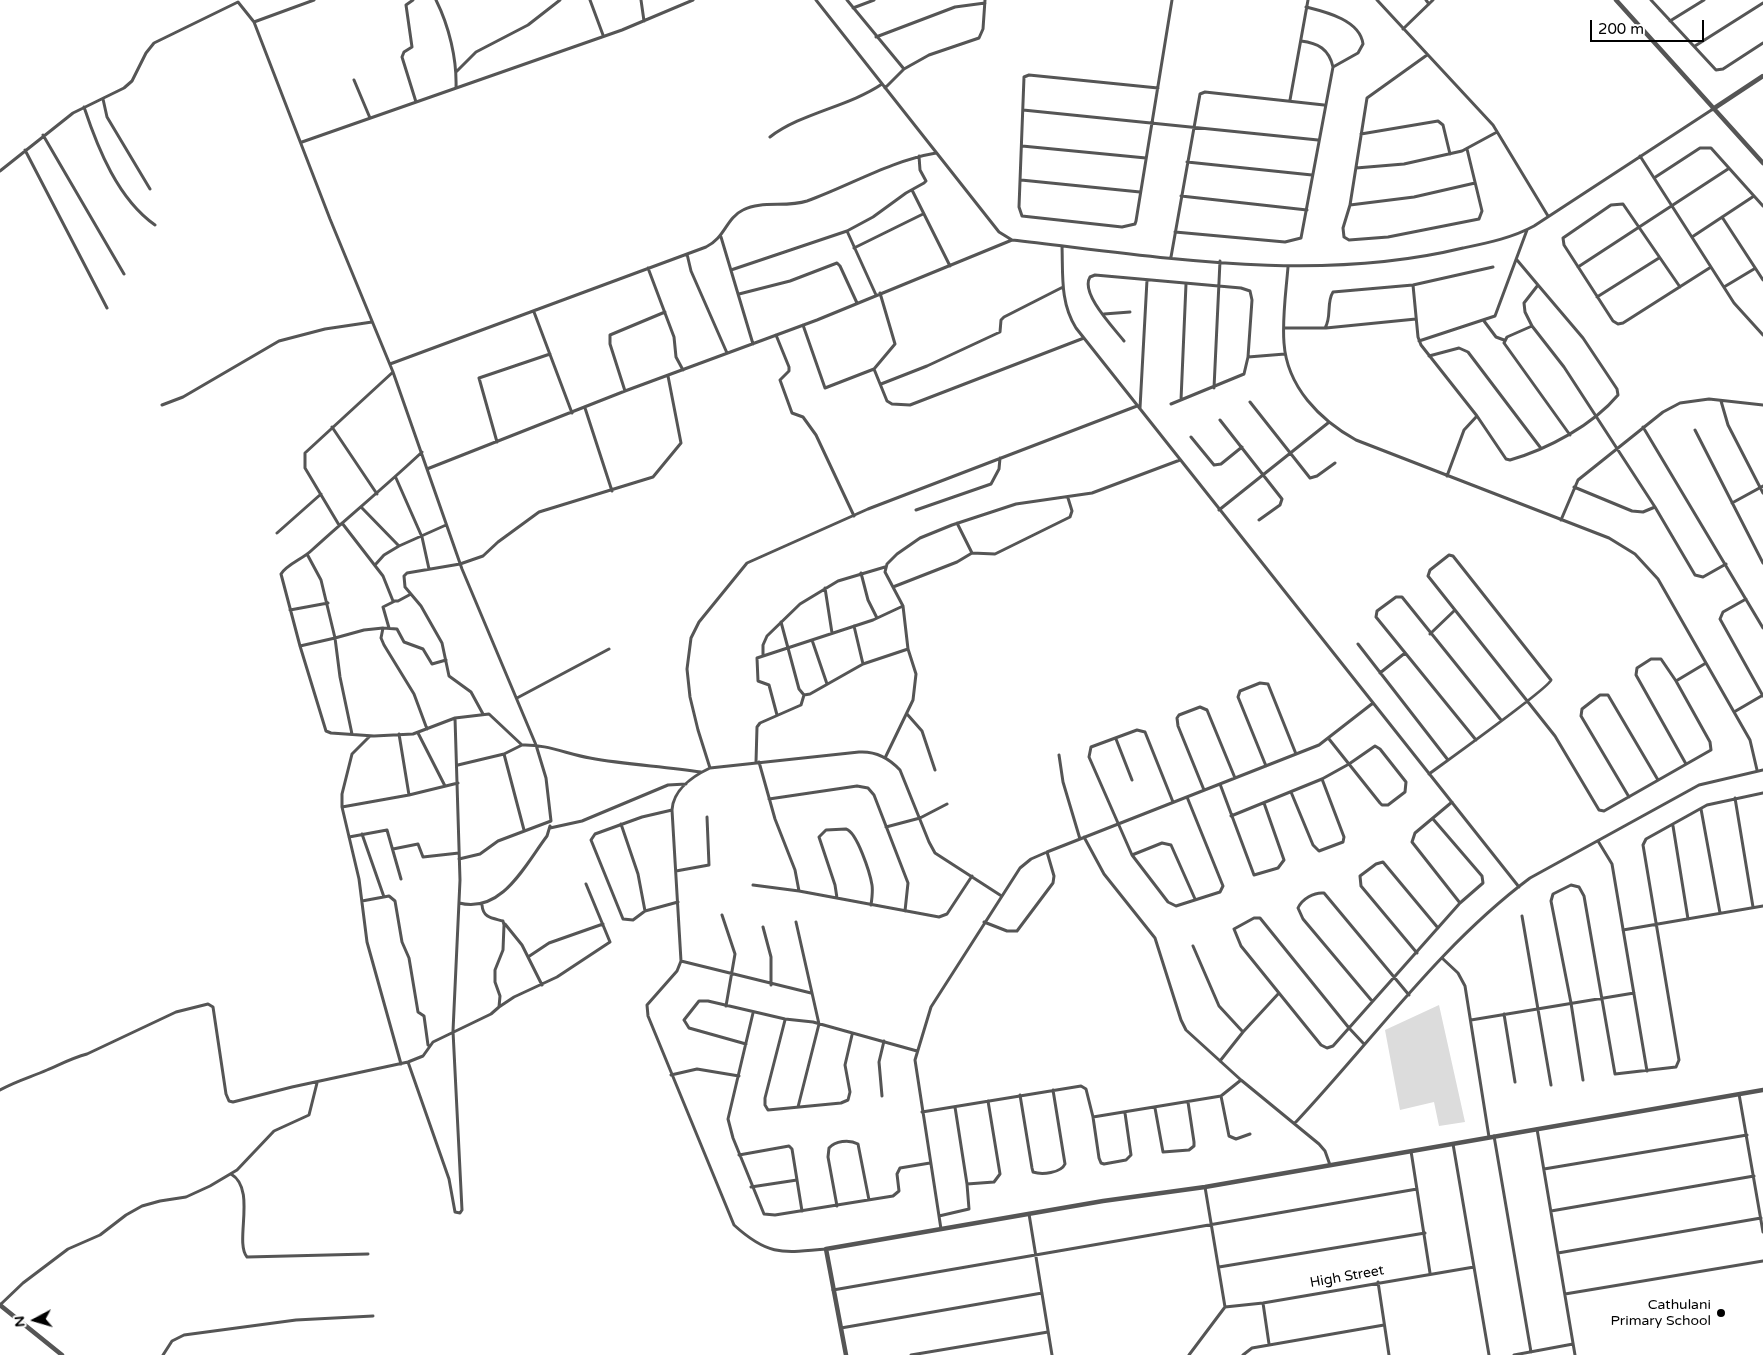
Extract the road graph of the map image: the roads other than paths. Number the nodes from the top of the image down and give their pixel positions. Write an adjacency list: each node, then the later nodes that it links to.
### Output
1 (314, 0): 27 (street)
2 (413, 0): 45 (street)
3 (436, 0): 37 (street)
4 (560, 0): 37 (street)
5 (590, 0): 29 (street)
6 (640, 0): 25 (street)
7 (693, 0): 25 (street)
8 (816, 0): 40 (street)
9 (847, 0): 24 (street)
10 (874, 0): 24 (street)
11 (1172, 0): 42 (street)
12 (1308, 0): 23 (street)
13 (1377, 0): 28 (street)
14 (1426, 0): 22 (street)
15 (1433, 0): 22 (street)
16 (1616, 0): 48 (street)
17 (1650, 0): 26 (street)
18 (1704, 0): 26 (street)
19 (238, 1): 27 (street); 43 (street)
20 (985, 1): 30 (street); 36 (street)
21 (1763, 3): 33 (street)
22 (1429, 4): 28 (street)
23 (1306, 7): 31 (street); 35 (street)
24 (853, 8): 30 (street)
25 (644, 21): 29 (street)
26 (1670, 21): 33 (street)
27 (254, 22): 58 (street)
28 (1403, 29): 34 (street)
29 (603, 35): 41 (street)
30 (876, 37): 36 (street)
31 (1301, 41): 35 (street); 44 (street)
32 (1763, 43): 33 (street)
33 (1695, 46)
34 (1427, 55): 53 (street); 54 (street)
35 (1333, 67): 46 (street)
36 (904, 69): 40 (street)
37 (456, 72): 41 (street)
38 (1763, 76): 48 (street)
39 (354, 80): 50 (street)
40 (883, 86): 56 (street); 62 (street)
41 (456, 88): 45 (street)
42 (1158, 88): 49 (street); 51 (street)
43 (103, 99): 47 (street); 76 (street)
44 (1290, 100): 46 (street); 52 (street)
45 (416, 102): 50 (street)
46 (1324, 105): 57 (street)
47 (84, 107): 55 (street); 88 (street)
48 (1713, 108): 65 (street); 68 (street)
49 (1023, 110): 51 (street); 59 (street)
50 (370, 118): 58 (street)
51 (1152, 123): 52 (street); 66 (street)
52 (1193, 127): 57 (street); 67 (street)
53 (1498, 132): 60 (street); 86 (street)
54 (1361, 134): 63 (street); 69 (street)
55 (44, 135): 61 (street); 111 (street)
56 (770, 137)
57 (1318, 140): 72 (street)
58 (302, 142): 132 (street)
59 (1022, 146): 66 (street); 74 (street)
60 (1467, 149): 63 (street); 75 (street)
61 (25, 150): 71 (street); 125 (street)
62 (936, 153): 64 (street); 95 (street)
63 (1450, 154): 69 (street)
64 (919, 156): 77 (street); 93 (street)
65 (1640, 156): 73 (street); 86 (street)
66 (1146, 158): 78 (street)
67 (1186, 162): 72 (street); 79 (street)
68 (1763, 163)
69 (1356, 168): 81 (street)
70 (1728, 170): 73 (street); 80 (street); 83 (street)
71 (0, 171)
72 (1312, 175): 84 (street)
73 (1654, 178): 83 (street)
74 (1021, 180): 78 (street); 78 (street)
75 (1475, 184): 81 (street); 81 (street)
76 (150, 189)
77 (912, 190): 85 (street); 91 (street)
78 (1140, 192)
79 (1181, 196): 84 (street); 92 (street)
80 (1754, 196): 82 (street); 87 (street)
81 (1350, 206)
82 (1763, 206)
83 (1673, 207): 89 (street); 94 (street)
84 (1307, 210): 92 (street)
85 (923, 214): 97 (street); 103 (street)
86 (1548, 216): 90 (street)
87 (1722, 217): 94 (street); 109 (street)
88 (155, 225)
89 (1640, 227): 100 (street); 106 (street); 106 (street)
90 (1528, 229): 101 (street); 104 (street)
91 (846, 231): 97 (street); 110 (street)
92 (1175, 232): 99 (street)
93 (721, 237): 98 (street); 110 (street)
94 (1692, 237): 107 (street)
95 (1012, 240): 96 (street); 103 (street)
96 (1062, 246): 99 (street); 118 (street)
97 (854, 248): 122 (street)
98 (688, 254): 108 (street); 144 (street)
99 (1171, 257): 102 (street)
100 (1660, 258): 119 (street); 123 (street)
101 (1517, 260): 116 (street); 131 (street)
102 (1220, 261): 104 (street); 117 (street)
103 (950, 266): 122 (street)
104 (1288, 267): 135 (street)
105 (1493, 267): 115 (street)
106 (1578, 267): 123 (street)
107 (1711, 267): 119 (street); 120 (street)
108 (648, 268): 126 (street); 127 (street)
109 (1754, 269): 113 (street); 120 (street)
110 (731, 270): 121 (street)
111 (124, 274)
112 (1147, 280): 114 (street); 129 (street); 163 (street)
113 (1763, 280)
114 (1186, 284): 117 (street); 157 (street)
115 (1414, 285): 130 (street); 136 (street)
116 (1538, 285): 134 (street); 167 (street)
117 (1219, 286): 148 (street); 155 (street)
118 (1063, 287): 139 (street); 154 (street)
119 (1680, 287): 123 (street)
120 (1724, 287): 138 (street)
121 (739, 294): 124 (street); 143 (street)
122 (878, 294): 124 (street); 150 (street)
123 (1597, 297)
124 (857, 303): 133 (street)
125 (108, 308)
126 (534, 312): 145 (street); 149 (street)
127 (665, 312): 151 (street); 156 (street)
128 (1130, 312): 129 (street)
129 (1104, 314): 141 (street)
130 (1416, 319): 136 (street); 142 (street)
131 (1484, 321): 140 (street); 142 (street)
132 (372, 322): 149 (street); 161 (street)
133 (803, 325): 137 (street); 150 (street)
134 (1532, 326): 140 (street); 167 (street)
135 (1284, 328): 136 (street); 146 (street)
136 (1325, 328)
137 (776, 335): 143 (street); 200 (street)
138 (1763, 336)
139 (1084, 338): 154 (street); 163 (street)
140 (1504, 340): 173 (street)
141 (1124, 341)
142 (1419, 341): 147 (street)
143 (753, 344): 144 (street)
144 (727, 353): 151 (street)
145 (550, 354): 165 (street); 175 (street)
146 (1285, 354): 148 (street); 169 (street)
147 (1429, 356): 166 (street); 177 (street)
148 (1248, 357): 155 (street)
149 (390, 364): 152 (street)
150 (874, 369): 154 (street)
151 (683, 370): 153 (street)
152 (393, 372): 171 (street); 179 (street)
153 (668, 376): 156 (street); 190 (street)
154 (881, 384)
155 (1214, 388): 157 (street)
156 (625, 391): 164 (street)
157 (1181, 400): 160 (street)
158 (1721, 400): 162 (street); 170 (street); 189 (street)
159 (1250, 402): 180 (street)
160 (1171, 404)
161 (162, 405)
162 (1763, 406)
163 (1139, 407): 181 (street); 182 (street)
164 (585, 408): 165 (street); 190 (street)
165 (572, 414): 175 (street)
166 (1477, 416): 177 (street); 186 (street)
167 (1596, 416): 173 (street); 178 (street)
168 (1220, 420): 176 (street)
169 (1328, 423): 180 (street); 186 (street)
170 (1643, 427): 178 (street); 213 (street)
171 (332, 428): 192 (street); 193 (street)
172 (1695, 430): 195 (street)
173 (1570, 435): 177 (street)
174 (1190, 437): 176 (street)
175 (497, 442): 184 (street)
176 (1242, 447): 185 (street)
177 (1540, 448)
178 (1617, 448): 188 (street); 196 (street)
179 (422, 452): 184 (street); 187 (street)
180 (1290, 453): 183 (street); 185 (street)
181 (1000, 458): 198 (street); 200 (street)
182 (1180, 460): 194 (street); 199 (street)
183 (1335, 463)
184 (427, 470): 205 (street)
185 (1263, 474): 199 (street); 201 (street)
186 (1447, 476): 202 (street)
187 (396, 478): 193 (street); 207 (street)
188 (1574, 487): 196 (street); 202 (street)
189 (1762, 487): 191 (street); 195 (street)
190 (612, 491): 212 (street)
191 (1763, 492)
192 (320, 494): 204 (street); 206 (street)
193 (377, 494): 197 (street)
194 (1068, 498): 203 (street); 209 (street)
195 (1732, 503): 211 (street)
196 (1655, 507): 213 (street)
197 (362, 508): 204 (street); 208 (street)
198 (916, 510)
199 (1219, 510): 254 (street)
200 (854, 516): 281 (street)
201 (1259, 520)
202 (1561, 520): 245 (street)
203 (957, 523): 209 (street); 215 (street)
204 (340, 524): 210 (street); 214 (street)
205 (446, 525): 207 (street); 212 (street)
206 (277, 533)
207 (422, 537): 208 (street); 216 (street)
208 (400, 546): 214 (street)
209 (972, 553): 218 (street)
210 (307, 554): 223 (street); 225 (street)
211 (1763, 562)
212 (460, 564): 216 (street); 252 (street)
213 (1726, 564): 221 (street)
214 (374, 565): 222 (street)
215 (885, 567): 217 (street); 218 (street)
216 (429, 569): 220 (street)
217 (861, 573): 219 (street); 227 (street)
218 (893, 587): 224 (street)
219 (825, 588): 228 (street); 233 (street)
220 (411, 594): 222 (street); 244 (street)
221 (1746, 599): 232 (street); 251 (street)
222 (395, 602): 231 (street)
223 (328, 603): 225 (street); 235 (street)
224 (902, 606): 227 (street); 241 (street)
225 (290, 610): 238 (street)
226 (1455, 610): 234 (street); 253 (street); 253 (street)
227 (877, 618): 229 (street)
228 (781, 622): 239 (street); 243 (street)
229 (854, 626): 233 (street); 246 (street)
230 (383, 628): 231 (street); 235 (street); 261 (street)
231 (389, 628): 244 (street)
232 (1763, 628)
233 (832, 633): 236 (street)
234 (1430, 634): 242 (street); 260 (street)
235 (335, 638): 238 (street); 263 (street)
236 (812, 640): 239 (street); 249 (street)
237 (1358, 644): 247 (street)
238 (300, 646): 263 (street)
239 (789, 648): 243 (street); 250 (street)
240 (609, 649): 252 (street)
241 (908, 649): 246 (street); 257 (street)
242 (1405, 653): 247 (street); 268 (street)
243 (763, 655): 258 (street)
244 (446, 660): 256 (street)
245 (1706, 663): 248 (street); 255 (street)
246 (862, 664): 249 (street)
247 (1380, 673): 275 (street)
248 (1676, 681): 278 (street); 278 (street)
249 (827, 684): 250 (street)
250 (804, 695): 258 (street)
251 (1763, 696): 255 (street)
252 (517, 698): 269 (street)
253 (1528, 700): 260 (street); 300 (street)
254 (1373, 703): 267 (street); 286 (street)
255 (1734, 712): 283 (street)
256 (484, 714): 259 (street); 270 (street)
257 (907, 714): 274 (street); 282 (street)
258 (777, 715): 276 (street)
259 (455, 718): 261 (street); 279 (street)
260 (1501, 720): 268 (street)
261 (427, 729): 262 (street)
262 (418, 733): 264 (street); 294 (street)
263 (352, 734): 265 (street)
264 (399, 734): 265 (street); 298 (street)
265 (370, 736): 307 (street)
266 (1116, 739): 289 (street); 303 (street); 316 (street)
267 (1329, 739): 272 (street); 277 (street)
268 (1476, 740): 275 (street)
269 (536, 744): 270 (street); 285 (street); 314 (street)
270 (522, 745): 271 (street)
271 (504, 754): 279 (street); 320 (street)
272 (1296, 754): 280 (street); 280 (street)
273 (1059, 755): 323 (street)
274 (885, 758): 276 (street); 312 (street)
275 (1448, 760): 286 (street)
276 (758, 762): 281 (street); 302 (street)
277 (1349, 764): 277 (street); 288 (street)
278 (1686, 764): 290 (street)
279 (458, 765): 291 (street)
280 (1266, 766): 287 (street)
281 (710, 768): 285 (street)
282 (935, 770)
283 (1757, 770): 284 (street); 324 (street)
284 (1763, 770)
285 (701, 772): 292 (street)
286 (1429, 774): 304 (street)
287 (1235, 778): 293 (street); 295 (street)
288 (1322, 779): 296 (street); 296 (street)
289 (1132, 780)
290 (1658, 780): 300 (street); 300 (street)
291 (458, 783): 294 (street); 327 (street)
292 (686, 784): 309 (street); 318 (street)
293 (1220, 784): 295 (street); 310 (street)
294 (445, 786): 298 (street)
295 (1204, 790): 299 (street)
296 (1291, 792): 305 (street)
297 (1763, 793): 301 (street)
298 (409, 795): 307 (street)
299 (1187, 797): 303 (street); 340 (street)
300 (1630, 797)
301 (1736, 798): 308 (street); 348 (street)
302 (769, 799): 319 (street); 336 (street)
303 (1173, 802): 316 (street)
304 (1452, 802): 313 (street); 335 (street)
305 (1264, 803): 310 (street); 310 (street)
306 (947, 804): 312 (street)
307 (342, 807): 322 (street)
308 (1701, 809): 317 (street); 352 (street)
309 (672, 810): 315 (street); 330 (street)
310 (1231, 816)
311 (707, 817): 330 (street)
312 (920, 818): 319 (street); 331 (street)
313 (1433, 819): 344 (street); 344 (street)
314 (551, 821): 318 (street); 320 (street)
315 (621, 824): 349 (street); 349 (street)
316 (1118, 824): 323 (street); 328 (street)
317 (1673, 826): 354 (street); 359 (street)
318 (550, 828): 345 (street)
319 (886, 828): 350 (street)
320 (524, 830): 329 (street)
321 (362, 834): 322 (street); 325 (street); 338 (street)
322 (349, 837): 341 (street)
323 (1082, 838): 326 (street); 396 (street)
324 (1598, 841): 335 (street); 362 (street)
325 (393, 849): 327 (street); 332 (street)
326 (1047, 852): 337 (street); 357 (street)
327 (459, 853): 329 (street)
328 (1132, 855): 340 (street); 340 (street)
329 (460, 859): 343 (street)
330 (676, 871): 342 (street)
331 (972, 876): 337 (street); 350 (street)
332 (401, 879)
333 (586, 884): 358 (street)
334 (754, 885): 336 (street)
335 (1518, 887): 366 (street)
336 (799, 891): 339 (street)
337 (1000, 895): 357 (street)
338 (384, 897): 341 (street); 394 (street)
339 (837, 898): 346 (street); 346 (street)
340 (1195, 899)
341 (362, 901): 398 (street)
342 (678, 902): 349 (street); 367 (street)
343 (459, 903): 345 (street); 388 (street)
344 (1460, 903): 361 (street)
345 (482, 905): 355 (street)
346 (871, 905): 350 (street)
347 (1763, 906): 348 (street)
348 (1753, 907): 352 (street)
349 (644, 911)
350 (905, 911)
351 (722, 914): 368 (street)
352 (1720, 914): 354 (street)
353 (1522, 916): 381 (street)
354 (1688, 919): 359 (street)
355 (503, 921): 365 (street); 380 (street)
356 (796, 922): 372 (street)
357 (984, 922): 395 (street)
358 (603, 924): 365 (street); 370 (street)
359 (1656, 924): 362 (street); 399 (street)
360 (763, 927): 371 (street)
361 (1438, 928): 364 (street); 364 (street)
362 (1623, 930): 374 (street)
363 (1193, 946): 389 (street)
364 (1417, 953): 369 (street)
365 (528, 957): 370 (street)
366 (1442, 958): 375 (street); 385 (street)
367 (681, 961): 368 (street); 400 (street)
368 (733, 974): 371 (street); 379 (street)
369 (1394, 979): 375 (street); 377 (street); 377 (street)
370 (542, 984): 380 (street)
371 (771, 984): 372 (street)
372 (812, 993): 386 (street)
373 (1278, 993): 387 (street); 387 (street); 389 (street)
374 (1634, 993): 376 (street); 399 (street)
375 (1408, 995): 393 (street)
376 (1602, 998): 378 (street); 378 (street); 399 (street)
377 (1372, 1001): 387 (street)
378 (1571, 1003): 381 (street); 403 (street)
379 (726, 1006): 382 (street); 392 (street)
380 (499, 1007): 388 (street)
381 (1538, 1009): 383 (street); 406 (street)
382 (754, 1013): 384 (street); 392 (street)
383 (1504, 1014): 385 (street); 404 (street)
384 (785, 1019): 386 (street); 416 (street)
385 (1471, 1020): 426 (street)
386 (819, 1024): 390 (street); 416 (street)
387 (1349, 1028): 393 (street)
388 (453, 1030): 394 (street); 397 (street)
389 (1243, 1032): 396 (street)
390 (852, 1034): 391 (street); 416 (street)
391 (884, 1041): 395 (street); 412 (street)
392 (746, 1044): 401 (street)
393 (1364, 1044): 422 (street)
394 (428, 1045): 397 (street)
395 (917, 1051): 419 (street)
396 (1220, 1061): 402 (street)
397 (408, 1062): 398 (street)
398 (401, 1064): 405 (street)
399 (1647, 1071)
400 (671, 1075): 401 (street); 451 (street)
401 (739, 1076): 429 (street)
402 (1241, 1080): 413 (street); 422 (street)
403 (1583, 1080)
404 (1515, 1082)
405 (317, 1083): 407 (street); 433 (street)
406 (1550, 1084)
407 (0, 1090)
408 (1053, 1090): 411 (street); 411 (street); 421 (street)
409 (1763, 1090): 410 (street)
410 (1739, 1094): 423 (street); 425 (street)
411 (1020, 1095): 414 (street)
412 (882, 1096)
413 (1221, 1096): 415 (street); 424 (street)
414 (988, 1101): 417 (street); 436 (street)
415 (1188, 1102): 418 (street); 418 (street)
416 (798, 1107)
417 (955, 1107): 419 (street); 436 (street)
418 (1155, 1108): 420 (street)
419 (922, 1112): 430 (street)
420 (1125, 1113): 421 (street); 421 (street)
421 (1092, 1118)
422 (1295, 1123): 431 (street)
423 (1537, 1129): 426 (street); 432 (street)
424 (1250, 1134)
425 (1747, 1135): 432 (street); 434 (street)
426 (1491, 1136): 427 (street); 472 (street)
427 (1453, 1143): 428 (street); 457 (street)
428 (1411, 1151): 431 (street); 439 (street)
429 (739, 1154): 435 (street); 438 (street)
430 (930, 1163): 440 (street); 445 (street)
431 (1330, 1165): 437 (street)
432 (1544, 1169): 443 (street)
433 (231, 1174): 453 (street); 464 (street)
434 (1754, 1176): 443 (street); 446 (street)
435 (797, 1180): 438 (street); 442 (street)
436 (967, 1184): 445 (street)
437 (1205, 1186): 444 (street); 447 (street)
438 (752, 1187): 442 (street)
439 (1417, 1189): 447 (street); 450 (street)
440 (869, 1200): 441 (street); 441 (street)
441 (837, 1206): 442 (street)
442 (802, 1211)
443 (1551, 1211): 452 (street)
444 (1029, 1214): 448 (street); 454 (street)
445 (939, 1216): 448 (street)
446 (1761, 1218): 449 (street); 452 (street)
447 (1212, 1224): 454 (street); 456 (street)
448 (941, 1230): 451 (street)
449 (1763, 1232)
450 (1425, 1233): 456 (street); 458 (street)
451 (826, 1249): 460 (street)
452 (1558, 1253): 462 (street)
453 (368, 1254)
454 (1035, 1254): 460 (street); 461 (street)
455 (1763, 1261): 462 (street)
456 (1219, 1267): 465 (street)
457 (1474, 1267): 458 (street, High Street); 481 (street)
458 (1430, 1273): 459 (street, High Street)
459 (1378, 1282): 463 (street, High Street); 467 (street)
460 (833, 1290): 468 (street)
461 (1042, 1293): 468 (street); 469 (street)
462 (1565, 1294): 471 (street)
463 (1263, 1303): 465 (street, High Street); 470 (street)
464 (0, 1305): 473 (street)
465 (1225, 1307): 478 (street)
466 (374, 1316): 474 (street)
467 (1384, 1325): 470 (street); 480 (street)
468 (841, 1328): 475 (street)
469 (1048, 1332): 476 (street); 477 (street)
470 (1270, 1344): 479 (street)
471 (1573, 1344): 472 (street); 483 (street)
472 (1531, 1352): 482 (street)
473 (62, 1355)
474 (163, 1355)
475 (846, 1355)
476 (911, 1355)
477 (1052, 1355)
478 (1189, 1355)
479 (1243, 1355)
480 (1389, 1355)
481 (1489, 1355)
482 (1514, 1355)
483 (1575, 1355)

